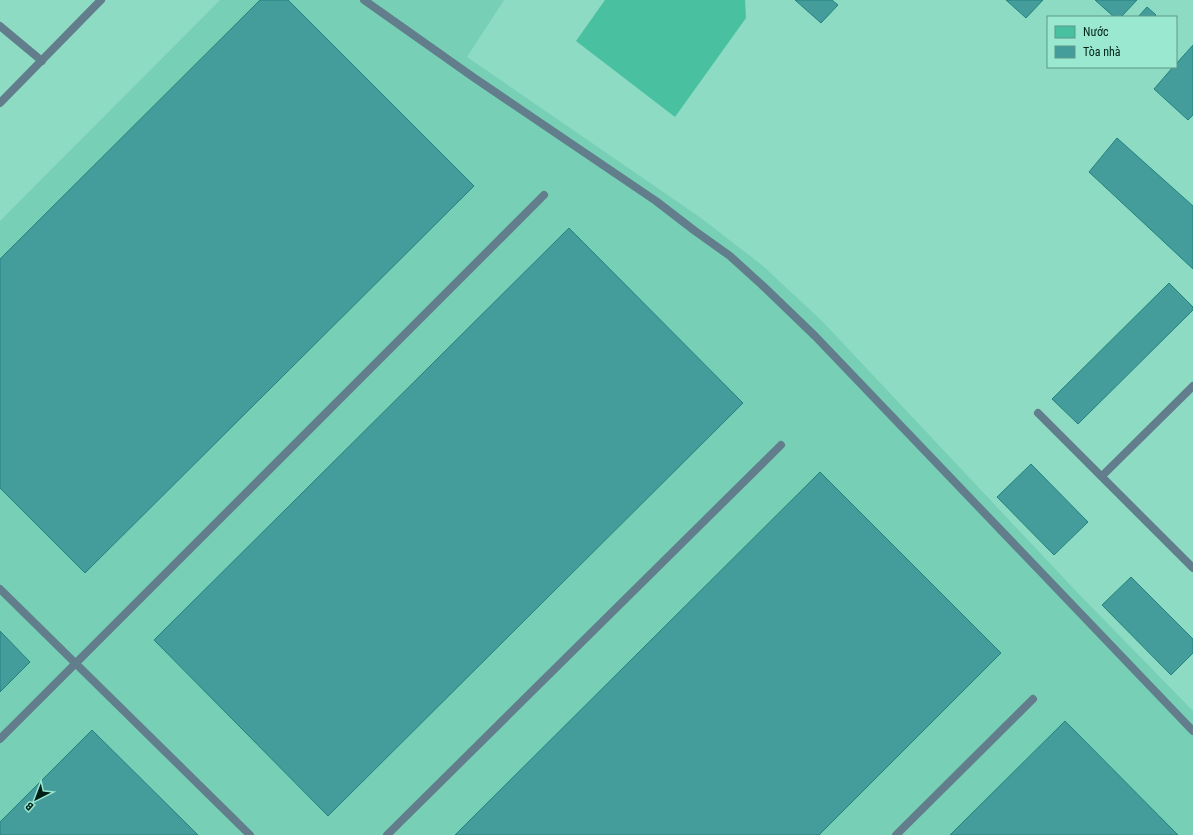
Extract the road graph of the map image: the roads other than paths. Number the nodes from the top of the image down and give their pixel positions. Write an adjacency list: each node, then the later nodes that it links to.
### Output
1 (101, 0): 4 (lane)
2 (364, 0): 15 (lane)
3 (0, 26): 4 (lane)
4 (42, 60): 5 (lane)
5 (0, 104)
6 (544, 195): 13 (lane)
7 (1193, 386): 10 (lane)
8 (1038, 412): 10 (lane)
9 (781, 445): 18 (lane)
10 (1102, 476): 11 (lane)
11 (1193, 568)
12 (0, 589): 13 (lane)
13 (76, 663): 16 (lane); 17 (lane)
14 (1033, 699): 19 (lane)
15 (1193, 730)
16 (0, 739)
17 (250, 835)
18 (387, 835)
19 (896, 835)

